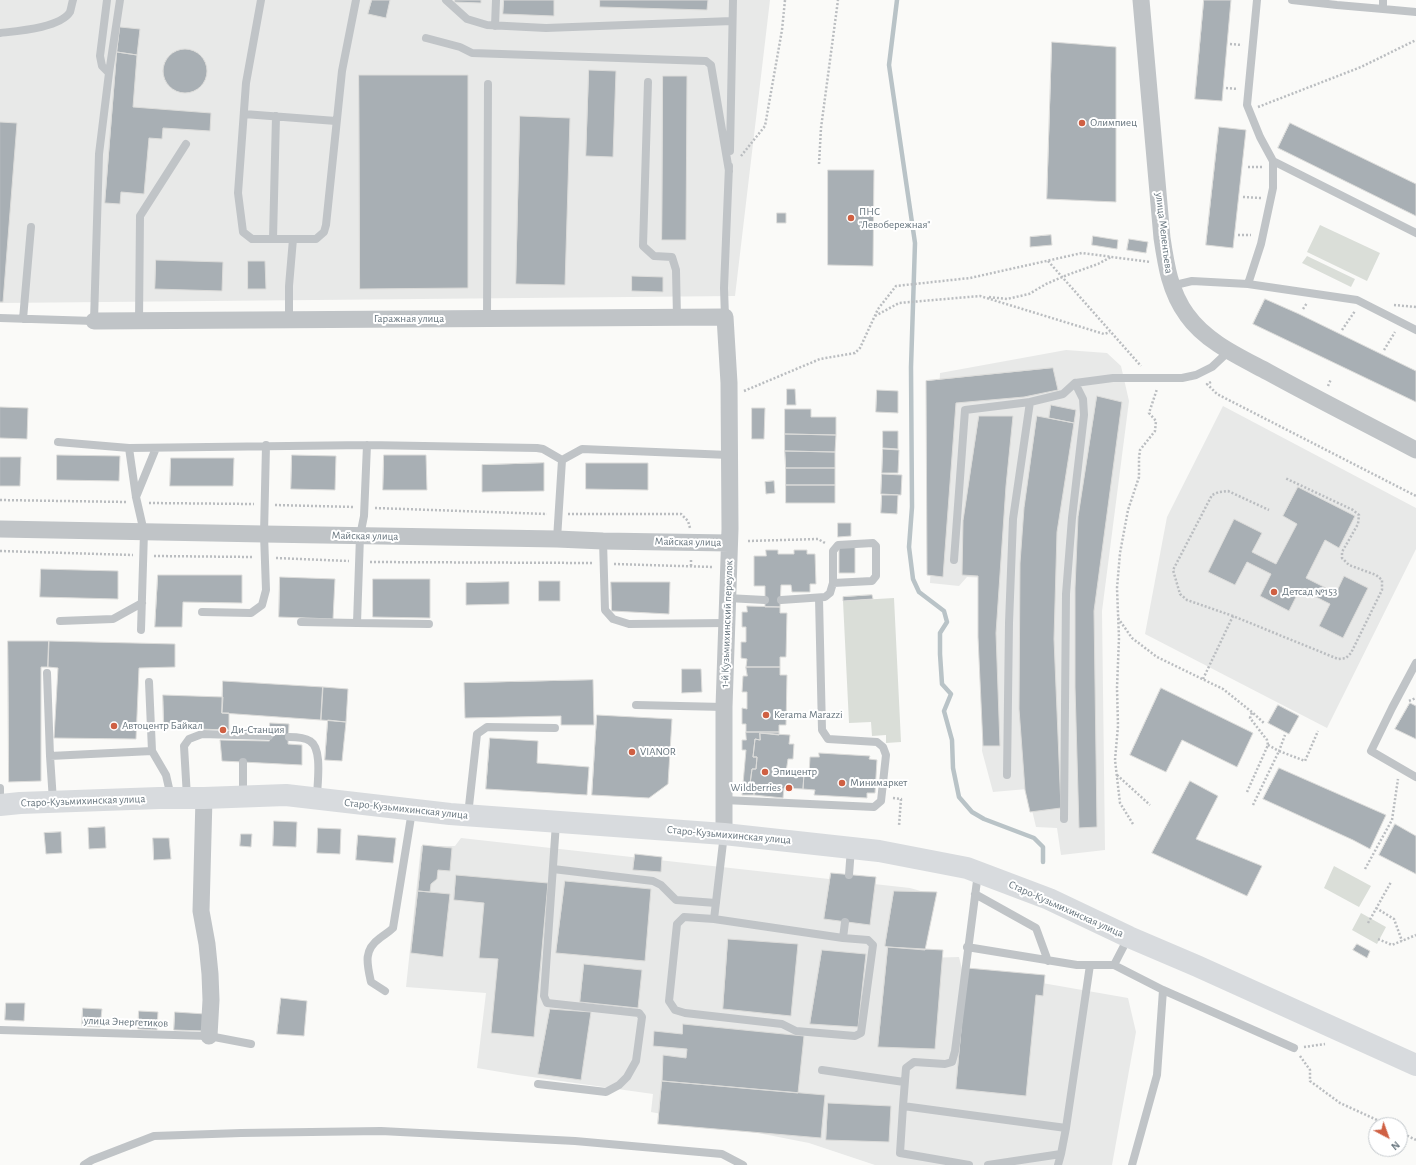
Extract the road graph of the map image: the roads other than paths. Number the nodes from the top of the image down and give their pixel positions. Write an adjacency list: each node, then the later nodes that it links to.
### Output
1 (72, 0): 16 (lane)
2 (107, 0): 18 (lane)
3 (120, 0): 18 (lane)
4 (261, 0): 21 (lane)
5 (356, 0): 23 (lane)
6 (446, 0): 15 (lane)
7 (496, 0): 15 (lane)
8 (732, 0): 14 (lane)
9 (1142, 0): 32 (street, улица Мелентьева)
10 (1258, 0): 25 (lane)
11 (1292, 0): 12 (lane)
12 (1383, 4): 13 (lane)
13 (1416, 12)
14 (732, 21): 15 (lane); 26 (lane)
15 (495, 26)
16 (0, 33)
17 (426, 38): 26 (lane)
18 (109, 73): 39 (lane)
19 (648, 82): 35 (lane)
20 (488, 84): 37 (lane)
21 (244, 114): 22 (lane); 29 (lane)
22 (276, 116): 23 (lane); 29 (lane)
23 (336, 121): 30 (lane)
24 (186, 144): 40 (lane)
25 (1273, 161): 28 (lane); 31 (lane)
26 (729, 171): 33 (lane)
27 (31, 227): 36 (lane)
28 (1416, 233)
29 (273, 239): 30 (lane)
30 (292, 239): 38 (lane)
31 (1248, 284): 32 (lane); 41 (lane)
32 (1171, 286): 42 (street, улица Мелентьева)
33 (725, 317): 35 (street, Гаражная улица); 51 (street, 1-й Кузьмихинский переулок)
34 (0, 318): 36 (lane)
35 (677, 318): 37 (street, Гаражная улица)
36 (23, 319): 39 (lane)
37 (487, 319): 38 (street, Гаражная улица)
38 (289, 320): 40 (street, Гаражная улица)
39 (94, 321): 40 (street, Гаражная улица)
40 (139, 321)
41 (1416, 330)
42 (1229, 351): 43 (lane); 50 (street, улица Мелентьева)
43 (1074, 383): 44 (lane); 97 (lane)
44 (1030, 402): 61 (lane); 86 (lane)
45 (58, 442): 48 (lane)
46 (367, 444): 47 (lane); 52 (lane); 57 (lane)
47 (266, 445): 49 (lane); 56 (lane)
48 (129, 448): 49 (lane); 53 (lane)
49 (156, 448): 53 (lane)
50 (1416, 450)
51 (729, 454): 52 (lane); 60 (street, 1-й Кузьмихинский переулок)
52 (562, 460): 58 (lane)
53 (136, 497): 55 (lane)
54 (0, 529): 55 (street, Майская улица)
55 (144, 532): 56 (street, Майская улица); 67 (lane)
56 (264, 534): 57 (street, Майская улица); 68 (lane)
57 (360, 536): 58 (street, Майская улица); 71 (lane)
58 (557, 539): 59 (street, Майская улица)
59 (603, 541): 60 (street, Майская улица); 72 (lane)
60 (729, 543): 63 (street, 1-й Кузьмихинский переулок)
61 (954, 560)
62 (833, 583): 62 (lane); 64 (lane)
63 (727, 598): 65 (lane); 72 (street, 1-й Кузьмихинский переулок)
64 (819, 598): 66 (lane); 92 (lane)
65 (765, 600)
66 (781, 600)
67 (142, 603): 69 (lane); 74 (lane)
68 (202, 612)
69 (60, 621)
70 (300, 622): 71 (lane)
71 (357, 623): 73 (lane)
72 (726, 623): 79 (street, 1-й Кузьмихинский переулок)
73 (430, 624)
74 (141, 630)
75 (1416, 663): 87 (lane)
76 (47, 673): 84 (lane)
77 (149, 682): 83 (lane)
78 (636, 705): 79 (lane)
79 (724, 707): 92 (street, 1-й Кузьмихинский переулок)
80 (555, 728): 96 (lane)
81 (269, 736): 90 (lane)
82 (289, 737): 91 (lane)
83 (152, 751): 84 (lane); 90 (lane)
84 (50, 756): 93 (lane)
85 (243, 762): 89 (lane)
86 (1007, 775)
87 (1416, 777)
88 (0, 788): 94 (lane)
89 (242, 796): 90 (main road, Старо-Кузьмихинская улица); 91 (main road, Старо-Кузьмихинская улица)
90 (187, 798): 93 (main road, Старо-Кузьмихинская улица); 117 (street)
91 (317, 799): 95 (main road, Старо-Кузьмихинская улица)
92 (724, 800): 99 (street, 1-й Кузьмихинский переулок)
93 (54, 802): 94 (main road, Старо-Кузьмихинская улица)
94 (0, 805)
95 (412, 810): 96 (main road, Старо-Кузьмихинская улица); 115 (lane)
96 (468, 816): 98 (main road, Старо-Кузьмихинская улица)
97 (1064, 819)
98 (556, 822): 99 (main road, Старо-Кузьмихинская улица); 101 (lane)
99 (724, 834): 100 (main road, Старо-Кузьмихинская улица); 105 (lane)
100 (851, 848): 102 (main road, Старо-Кузьмихинская улица); 103 (lane)
101 (553, 869): 105 (lane); 123 (lane)
102 (978, 872): 104 (lane); 108 (main road, Старо-Кузьмихинская улица)
103 (849, 875)
104 (975, 894): 110 (lane); 111 (lane)
105 (716, 903): 106 (lane)
106 (714, 919): 109 (lane); 109 (lane)
107 (845, 922): 109 (lane)
108 (1128, 937): 113 (lane); 120 (main road, Старо-Кузьмихинская улица)
109 (843, 938)
110 (967, 947): 111 (lane); 122 (lane)
111 (1048, 960): 112 (lane)
112 (1090, 965): 113 (lane); 125 (lane)
113 (1114, 965): 114 (lane)
114 (1163, 990): 119 (lane); 132 (lane)
115 (385, 991)
116 (0, 1030): 117 (lane, улица Энергетиков)
117 (209, 1036): 118 (lane, улица Энергетиков)
118 (251, 1044)
119 (1294, 1048)
120 (1416, 1065)
121 (822, 1070): 122 (lane)
122 (904, 1082): 124 (lane)
123 (538, 1084)
124 (903, 1106): 125 (lane); 129 (lane)
125 (1066, 1128): 126 (lane)
126 (1061, 1154): 130 (lane); 131 (lane)
127 (84, 1165): 128 (lane)
128 (744, 1165)
129 (969, 1165)
130 (988, 1165)
131 (1058, 1165)
132 (1132, 1165)

